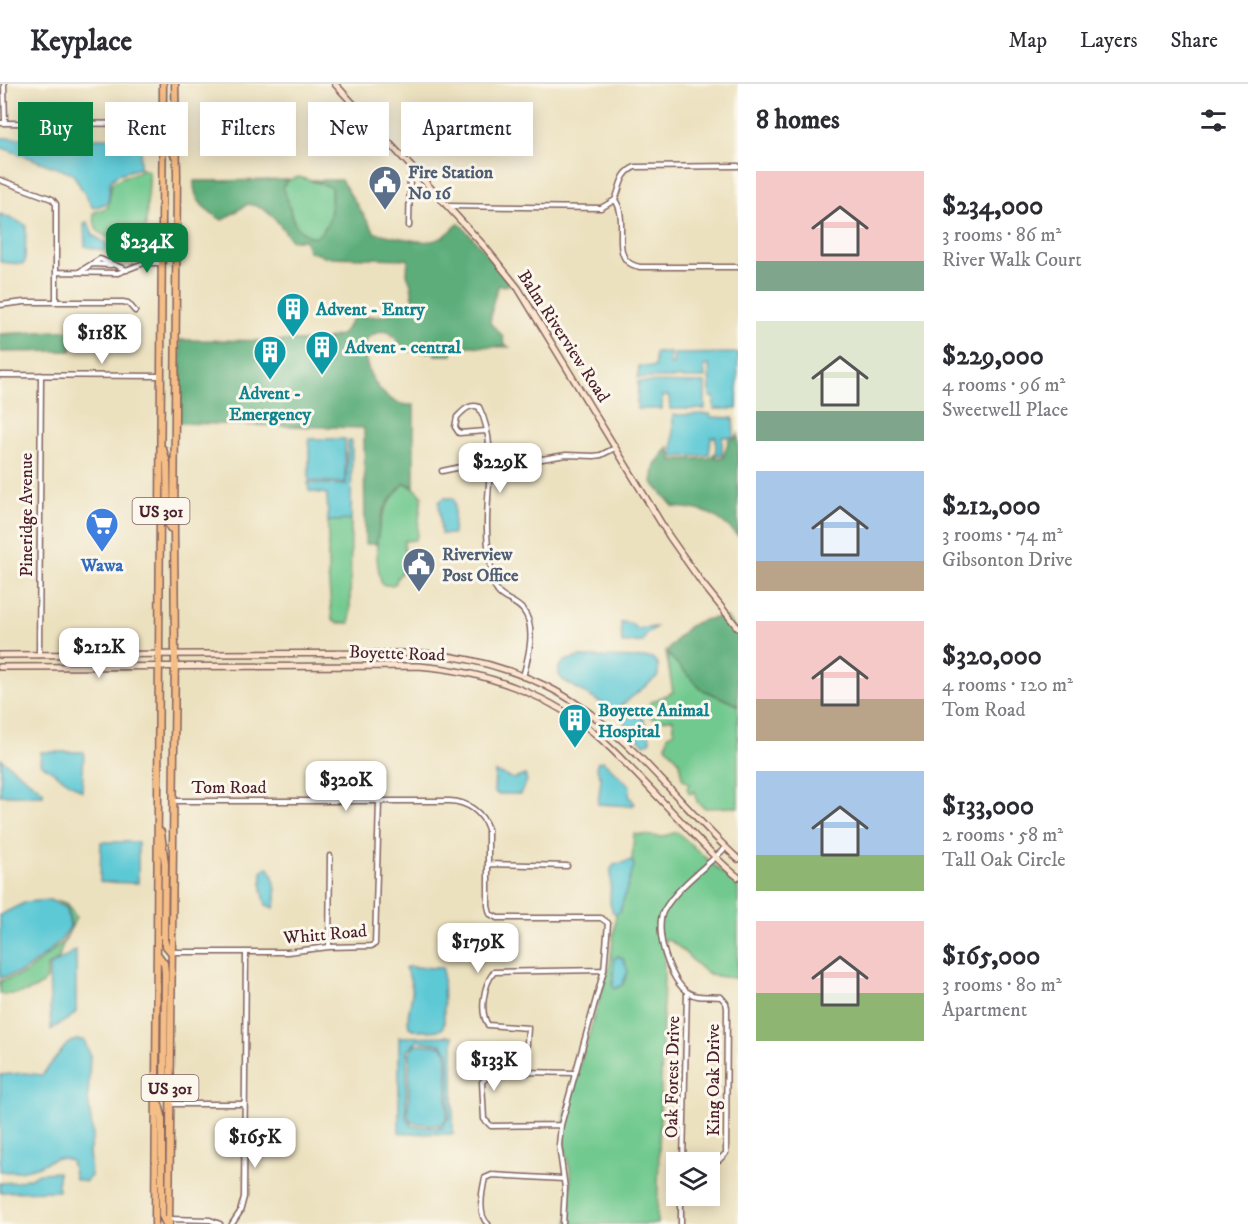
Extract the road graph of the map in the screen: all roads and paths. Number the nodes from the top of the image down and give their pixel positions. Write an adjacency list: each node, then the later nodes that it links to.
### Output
1 (4, 84): 6 (street)
2 (163, 84): 5 (main road, US 301)
3 (175, 84): 9 (main road, US 301)
4 (335, 84): 11 (main road, Balm Riverview Road)
5 (163, 102)
6 (3, 123): 7 (street)
7 (105, 124)
8 (164, 156): 16 (main road, US 301)
9 (177, 158): 29 (main road, US 301)
10 (738, 166): 13 (street)
11 (414, 171): 14 (main road, Balm Riverview Road); 15 (street)
12 (0, 180): 20 (street)
13 (615, 200): 14 (street); 18 (street)
14 (447, 206): 32 (main road, Balm Riverview Road)
15 (409, 226)
16 (163, 262): 19 (street); 28 (main road, US 301)
17 (94, 264): 19 (street); 21 (street); 22 (street)
18 (738, 267)
19 (127, 270): 22 (street)
20 (56, 272): 21 (street); 23 (street)
21 (78, 272): 22 (street)
22 (98, 273)
23 (56, 302): 24 (street); 25 (street)
24 (0, 305)
25 (135, 311)
26 (0, 375): 27 (street)
27 (41, 375): 28 (street); 39 (street, Pineridge Avenue)
28 (162, 376): 29 (main road); 31 (main road, US 301)
29 (176, 376): 35 (main road, US 301)
30 (486, 431): 30 (street); 33 (street)
31 (162, 446): 35 (main road); 40 (main road, US 301)
32 (616, 447): 33 (street); 36 (main road, Balm Riverview Road)
33 (490, 462): 34 (street); 44 (street)
34 (442, 471)
35 (174, 530): 37 (main road, US 301)
36 (738, 628)
37 (175, 654): 40 (main road, Boyette Road); 43 (main road, US 301); 44 (main road, Boyette Road)
38 (0, 655): 39 (main road, Boyette Road)
39 (39, 655): 40 (main road, Boyette Road)
40 (160, 655): 42 (main road, US 301)
41 (0, 667): 42 (main road, Boyette Road)
42 (160, 667): 43 (main road, Boyette Road); 47 (main road, US 301)
43 (175, 667): 45 (main road, US 301); 50 (main road, Boyette Road)
44 (523, 676): 48 (main road, Boyette Road)
45 (174, 801): 46 (street, Tom Road); 56 (main road, US 301)
46 (379, 801): 52 (street, Tom Road); 55 (street, Whitt Road)
47 (159, 826): 56 (main road); 58 (main road, US 301)
48 (725, 848): 50 (street); 51 (main road, Boyette Road)
49 (330, 856): 55 (street)
50 (716, 857): 54 (main road, Boyette Road); 60 (street)
51 (738, 859)
52 (488, 864): 53 (street); 59 (street)
53 (567, 866)
54 (738, 878)
55 (329, 947): 57 (street, Whitt Road)
56 (171, 952): 57 (street, Whitt Road); 64 (main road, US 301)
57 (246, 952): 65 (street)
58 (158, 954): 63 (main road, US 301); 64 (main road)
59 (604, 970): 61 (street); 62 (street)
60 (687, 992): 67 (street, Oak Forest Drive); 68 (street, King Oak Drive)
61 (525, 1072): 62 (street); 66 (street)
62 (575, 1073): 66 (street)
63 (157, 1098): 71 (main road); 72 (main road, US 301)
64 (170, 1102): 65 (street); 71 (main road, US 301)
65 (245, 1104): 74 (street)
66 (561, 1125): 69 (street)
67 (683, 1152)
68 (720, 1159)
69 (563, 1179): 75 (street); 76 (street)
70 (681, 1206): 77 (street)
71 (168, 1222): 73 (street)
72 (155, 1224)
73 (220, 1224)
74 (232, 1224)
75 (488, 1224)
76 (563, 1224)
77 (681, 1224)

